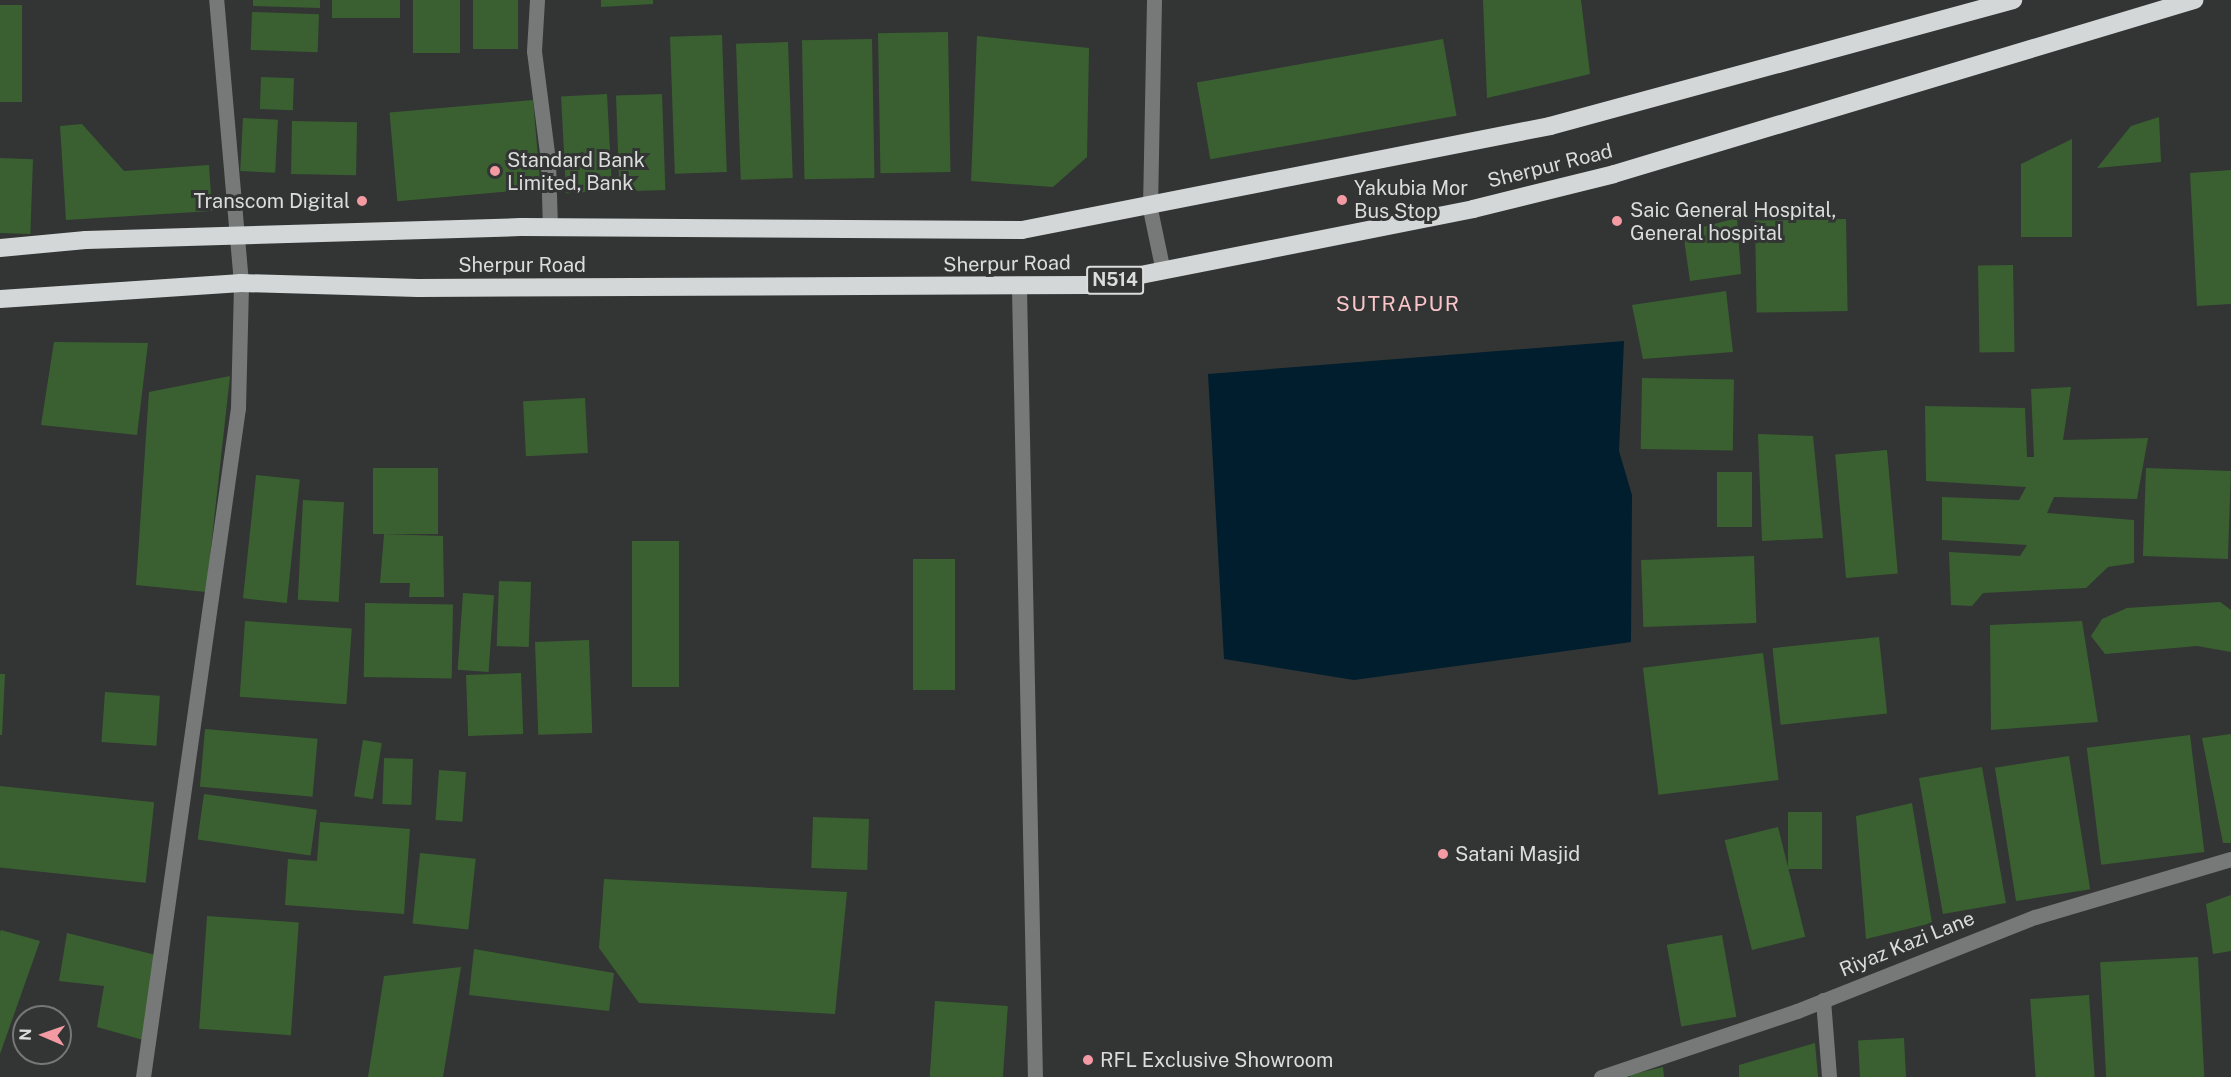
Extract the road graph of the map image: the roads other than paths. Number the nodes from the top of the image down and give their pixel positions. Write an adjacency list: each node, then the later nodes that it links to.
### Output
1 (216, 0): 8 (street)
2 (537, 0): 7 (street)
3 (1154, 0): 6 (street)
4 (2013, 0): 6 (highway, Sherpur Road)
5 (2194, 0): 10 (highway, Sherpur Road / N514)
6 (1150, 208): 7 (highway, Sherpur Road); 10 (street)
7 (550, 228): 8 (highway, Sherpur Road)
8 (236, 235): 9 (highway, Sherpur Road); 11 (street)
9 (0, 248)
10 (1163, 271): 12 (highway, Sherpur Road / N514)
11 (241, 282): 12 (highway, Sherpur Road / N514); 13 (highway, Sherpur Road / N514); 16 (street)
12 (1019, 289): 17 (street)
13 (0, 299)
14 (2231, 859): 15 (street, Riyaz Kazi Lane)
15 (1823, 1000): 18 (street, Riyaz Kazi Lane); 19 (street)
16 (143, 1077)
17 (1035, 1077)
18 (1601, 1077)
19 (1829, 1077)

